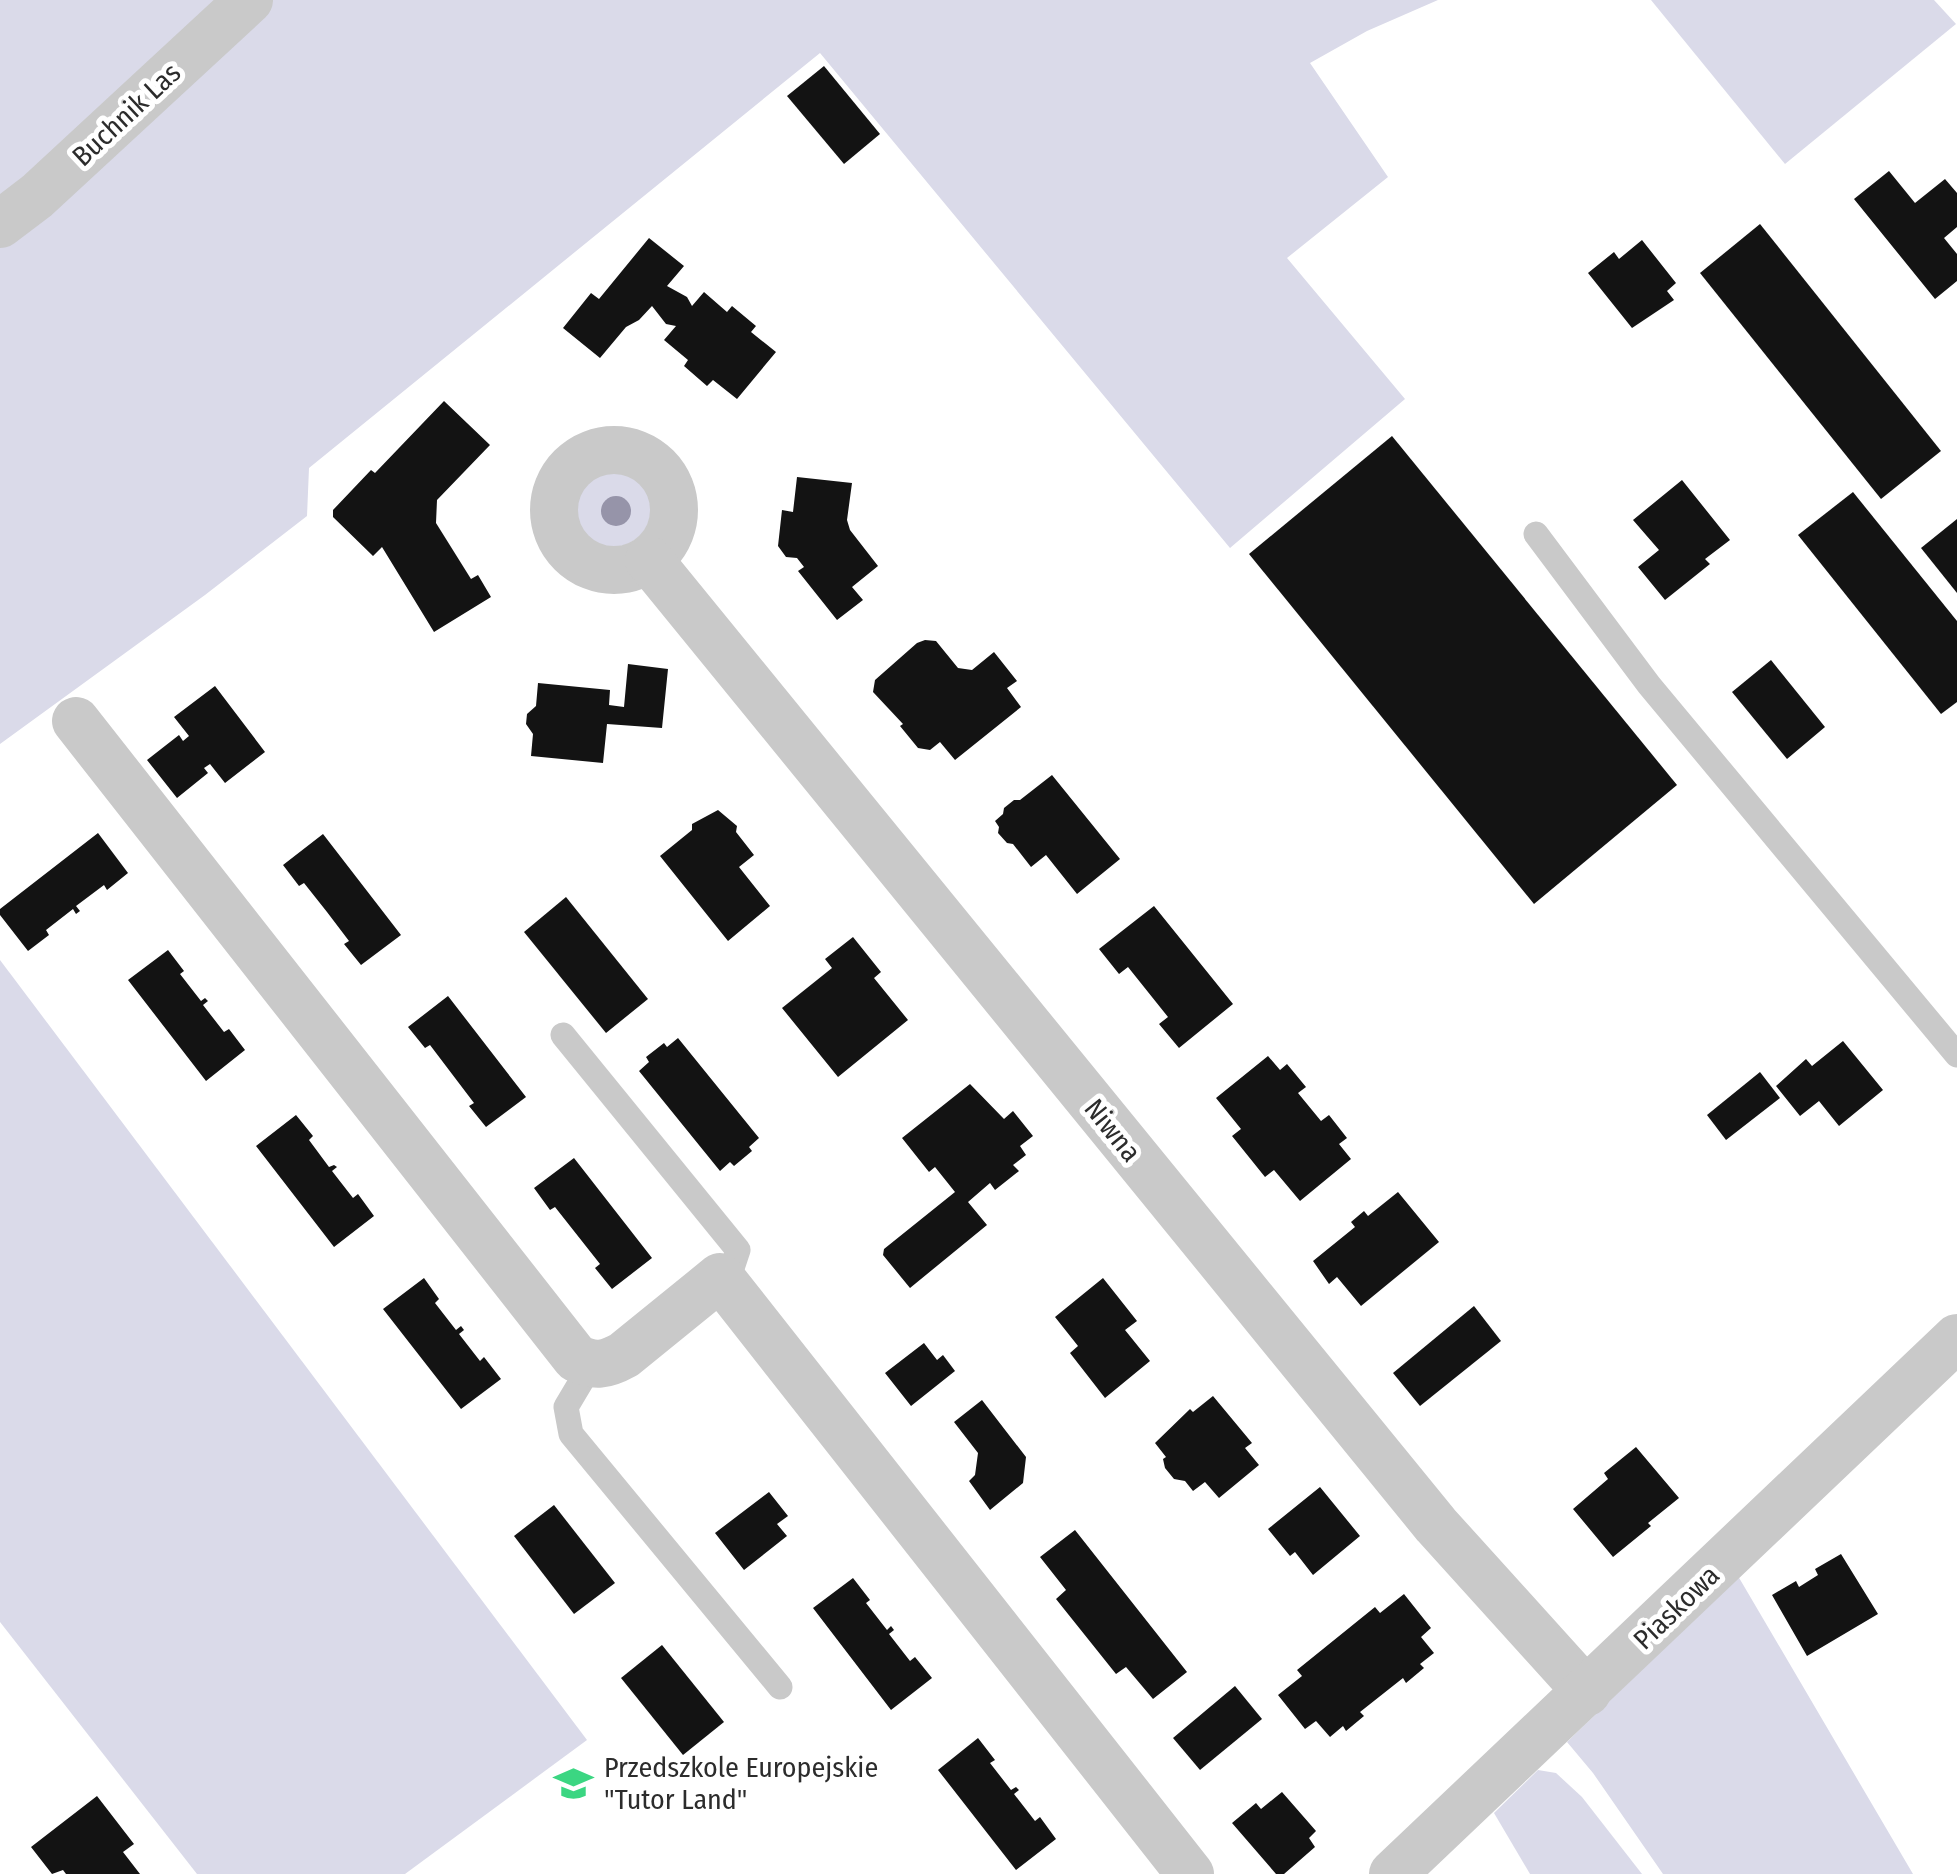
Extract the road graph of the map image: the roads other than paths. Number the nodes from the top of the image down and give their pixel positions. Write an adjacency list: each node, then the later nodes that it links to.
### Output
1 (250, 0): 2 (street, Buchnik Las)
2 (0, 224)
3 (1536, 534): 7 (lane)
4 (650, 560): 12 (street, Niwna)
5 (76, 721): 10 (street)
6 (564, 1036): 8 (lane)
7 (1957, 1055)
8 (720, 1277): 10 (street); 13 (street)
9 (1957, 1338): 12 (street, Piaskowa)
10 (590, 1365): 11 (lane)
11 (780, 1687)
12 (1587, 1692): 14 (street, Piaskowa)
13 (1190, 1874)
14 (1393, 1874)

